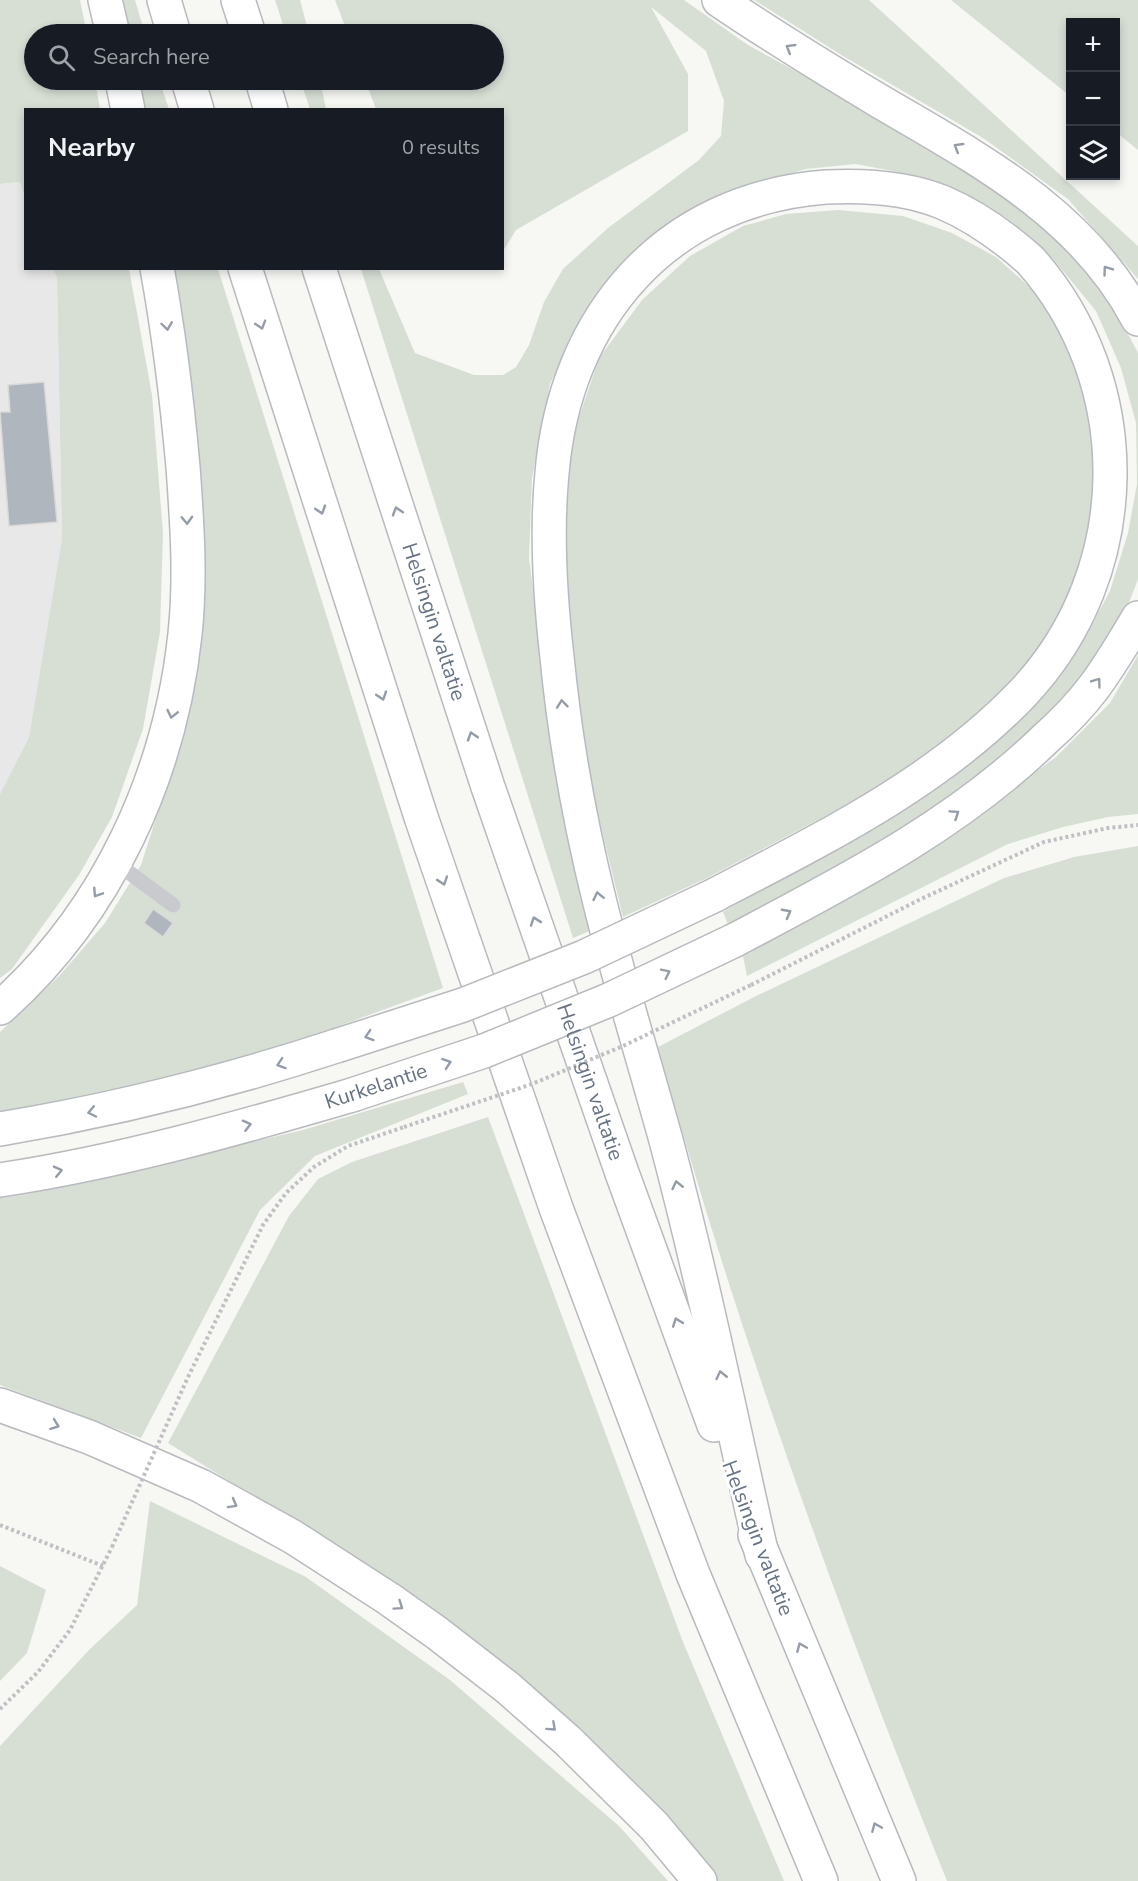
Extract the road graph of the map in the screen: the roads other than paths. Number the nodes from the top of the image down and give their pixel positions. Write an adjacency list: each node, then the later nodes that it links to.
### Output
1 (105, 0): 5 (highway)
2 (164, 0): 6 (highway)
3 (238, 0): 7 (highway)
4 (720, 0): 17 (highway, one-way to 4)
5 (111, 24)
6 (171, 24)
7 (246, 24)
8 (124, 90): 11 (highway)
9 (191, 90): 12 (highway)
10 (265, 90): 13 (highway)
11 (129, 108)
12 (196, 108)
13 (270, 108)
14 (158, 270): 19 (highway, one-way to 19)
15 (245, 270): 27 (highway, one-way to 27)
16 (320, 270): 25 (highway, Helsingin valtatie, one-way to 16)
17 (1138, 320)
18 (1138, 618): 23 (highway, Kurkelantie, one-way to 18, bridge)
19 (116, 862): 20 (lane); 21 (highway, one-way to 21)
20 (173, 905)
21 (0, 1008)
22 (0, 1129): 25 (highway, one-way to 22, bridge)
23 (0, 1180)
24 (0, 1405): 26 (highway, one-way to 26)
25 (762, 1555): 28 (highway, Helsingin valtatie, one-way to 25)
26 (700, 1881)
27 (821, 1881)
28 (899, 1881)

